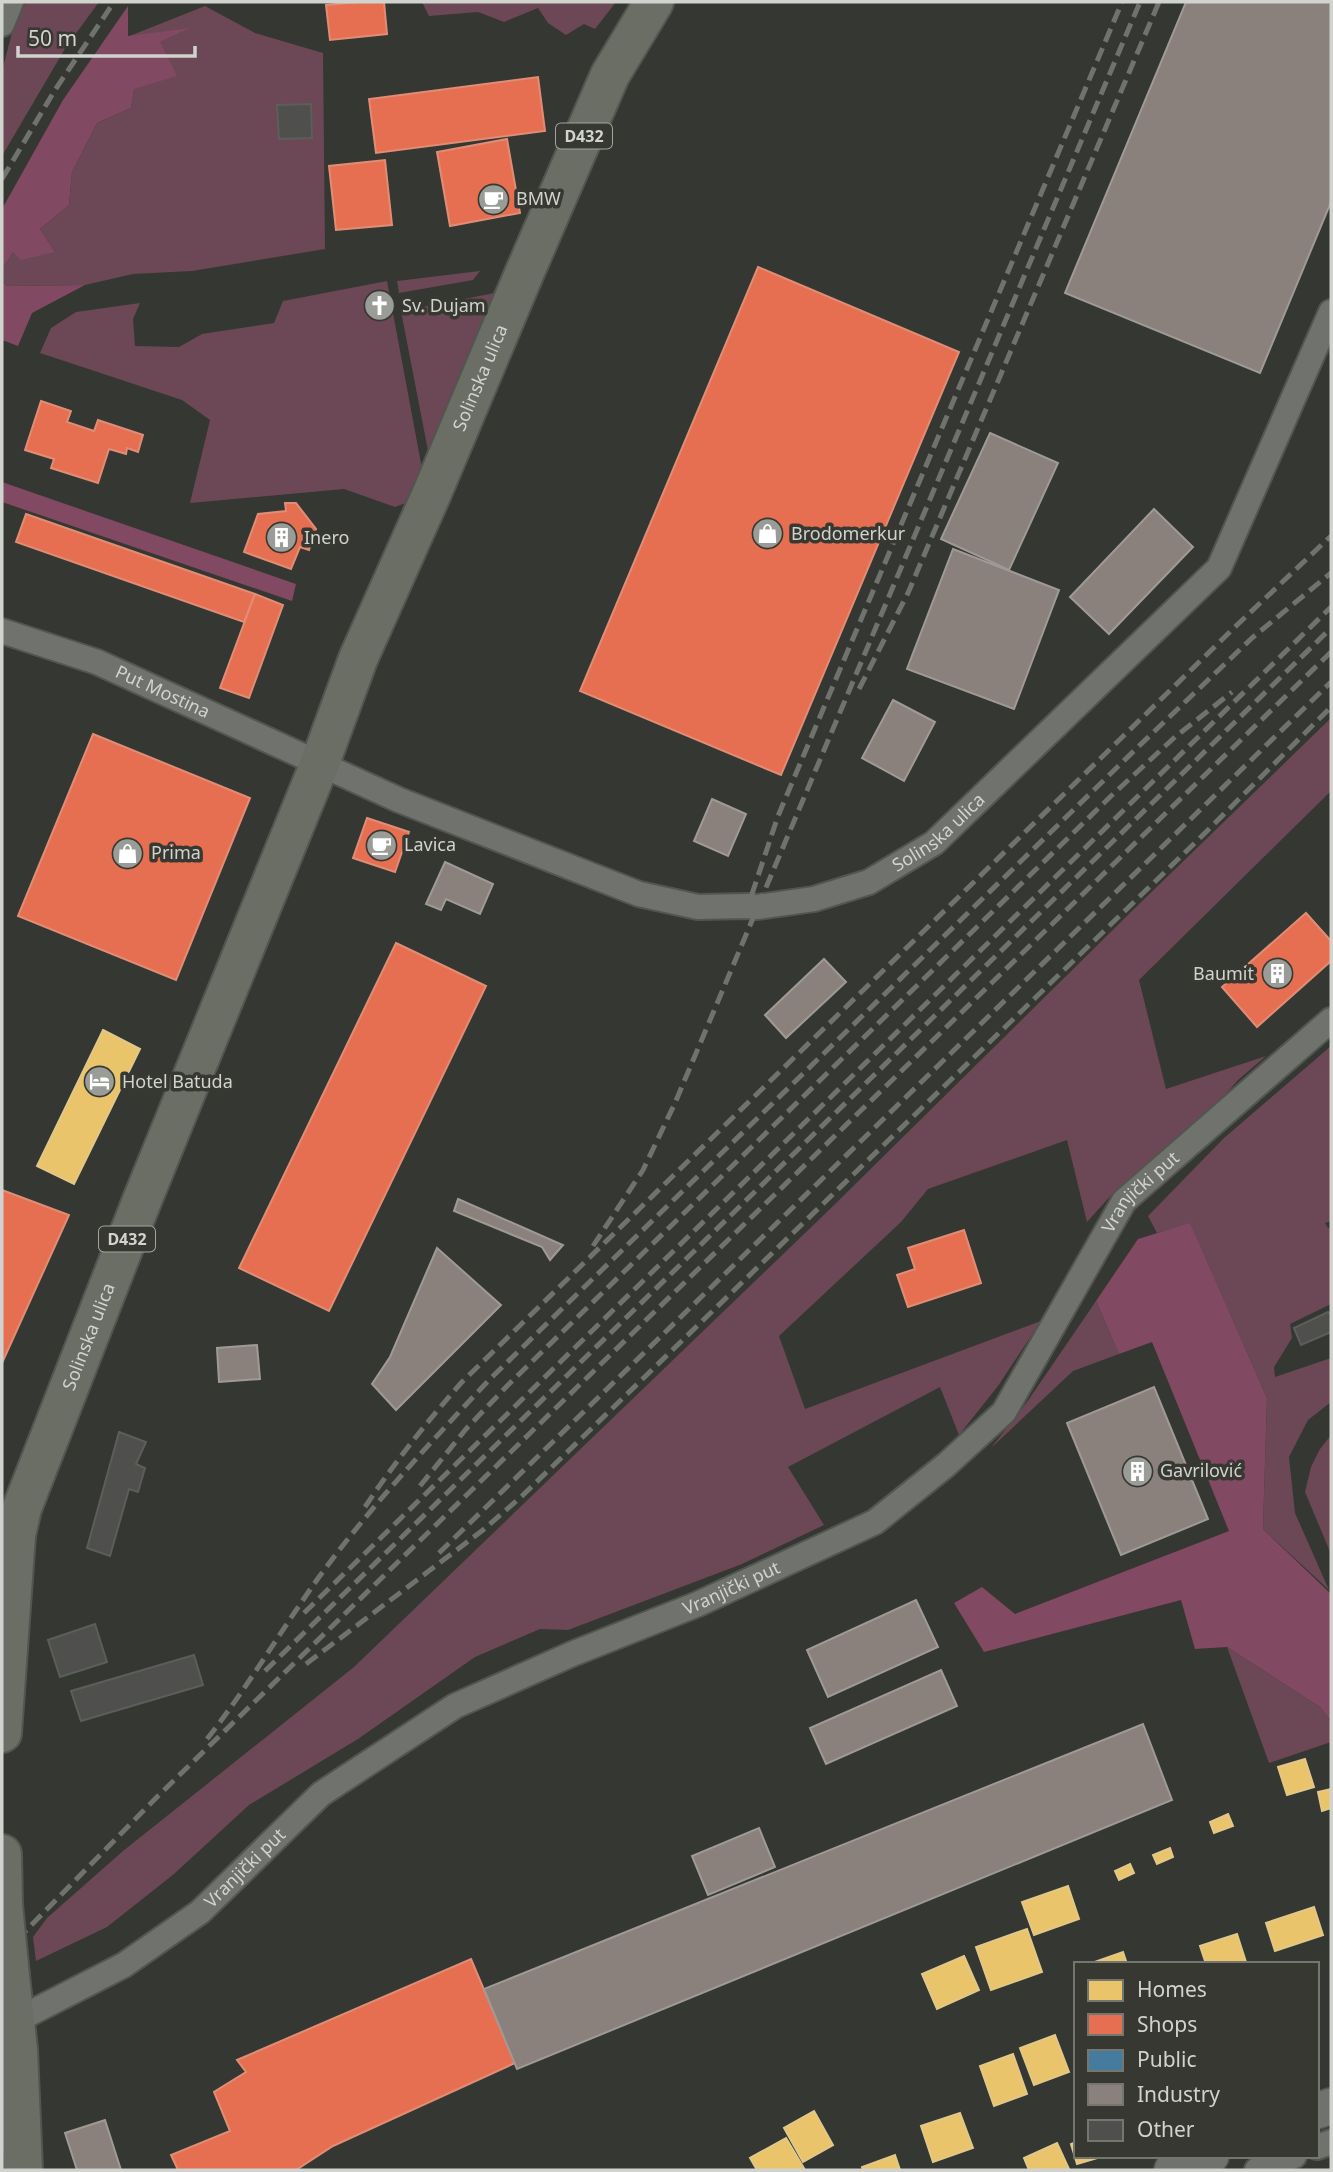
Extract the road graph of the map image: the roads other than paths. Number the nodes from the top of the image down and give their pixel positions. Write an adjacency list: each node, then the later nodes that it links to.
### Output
1 (11, 2): 3 (street)
2 (654, 2): 6 (main road, Solinska ulica / D432)
3 (2, 24)
4 (1331, 312): 6 (street, Solinska ulica)
5 (2, 631): 6 (street, Put Mostina)
6 (320, 763): 8 (main road, Solinska ulica / D432)
7 (1331, 1020): 11 (street, Vranjički put)
8 (2, 1733)
9 (2, 1854): 10 (main road)
10 (3, 1905): 11 (main road, bridge)
11 (15, 2021): 14 (main road)
12 (1205, 2158): 15 (main road)
13 (1289, 2158): 16 (street)
14 (23, 2170)
15 (1172, 2170)
16 (1257, 2170)

